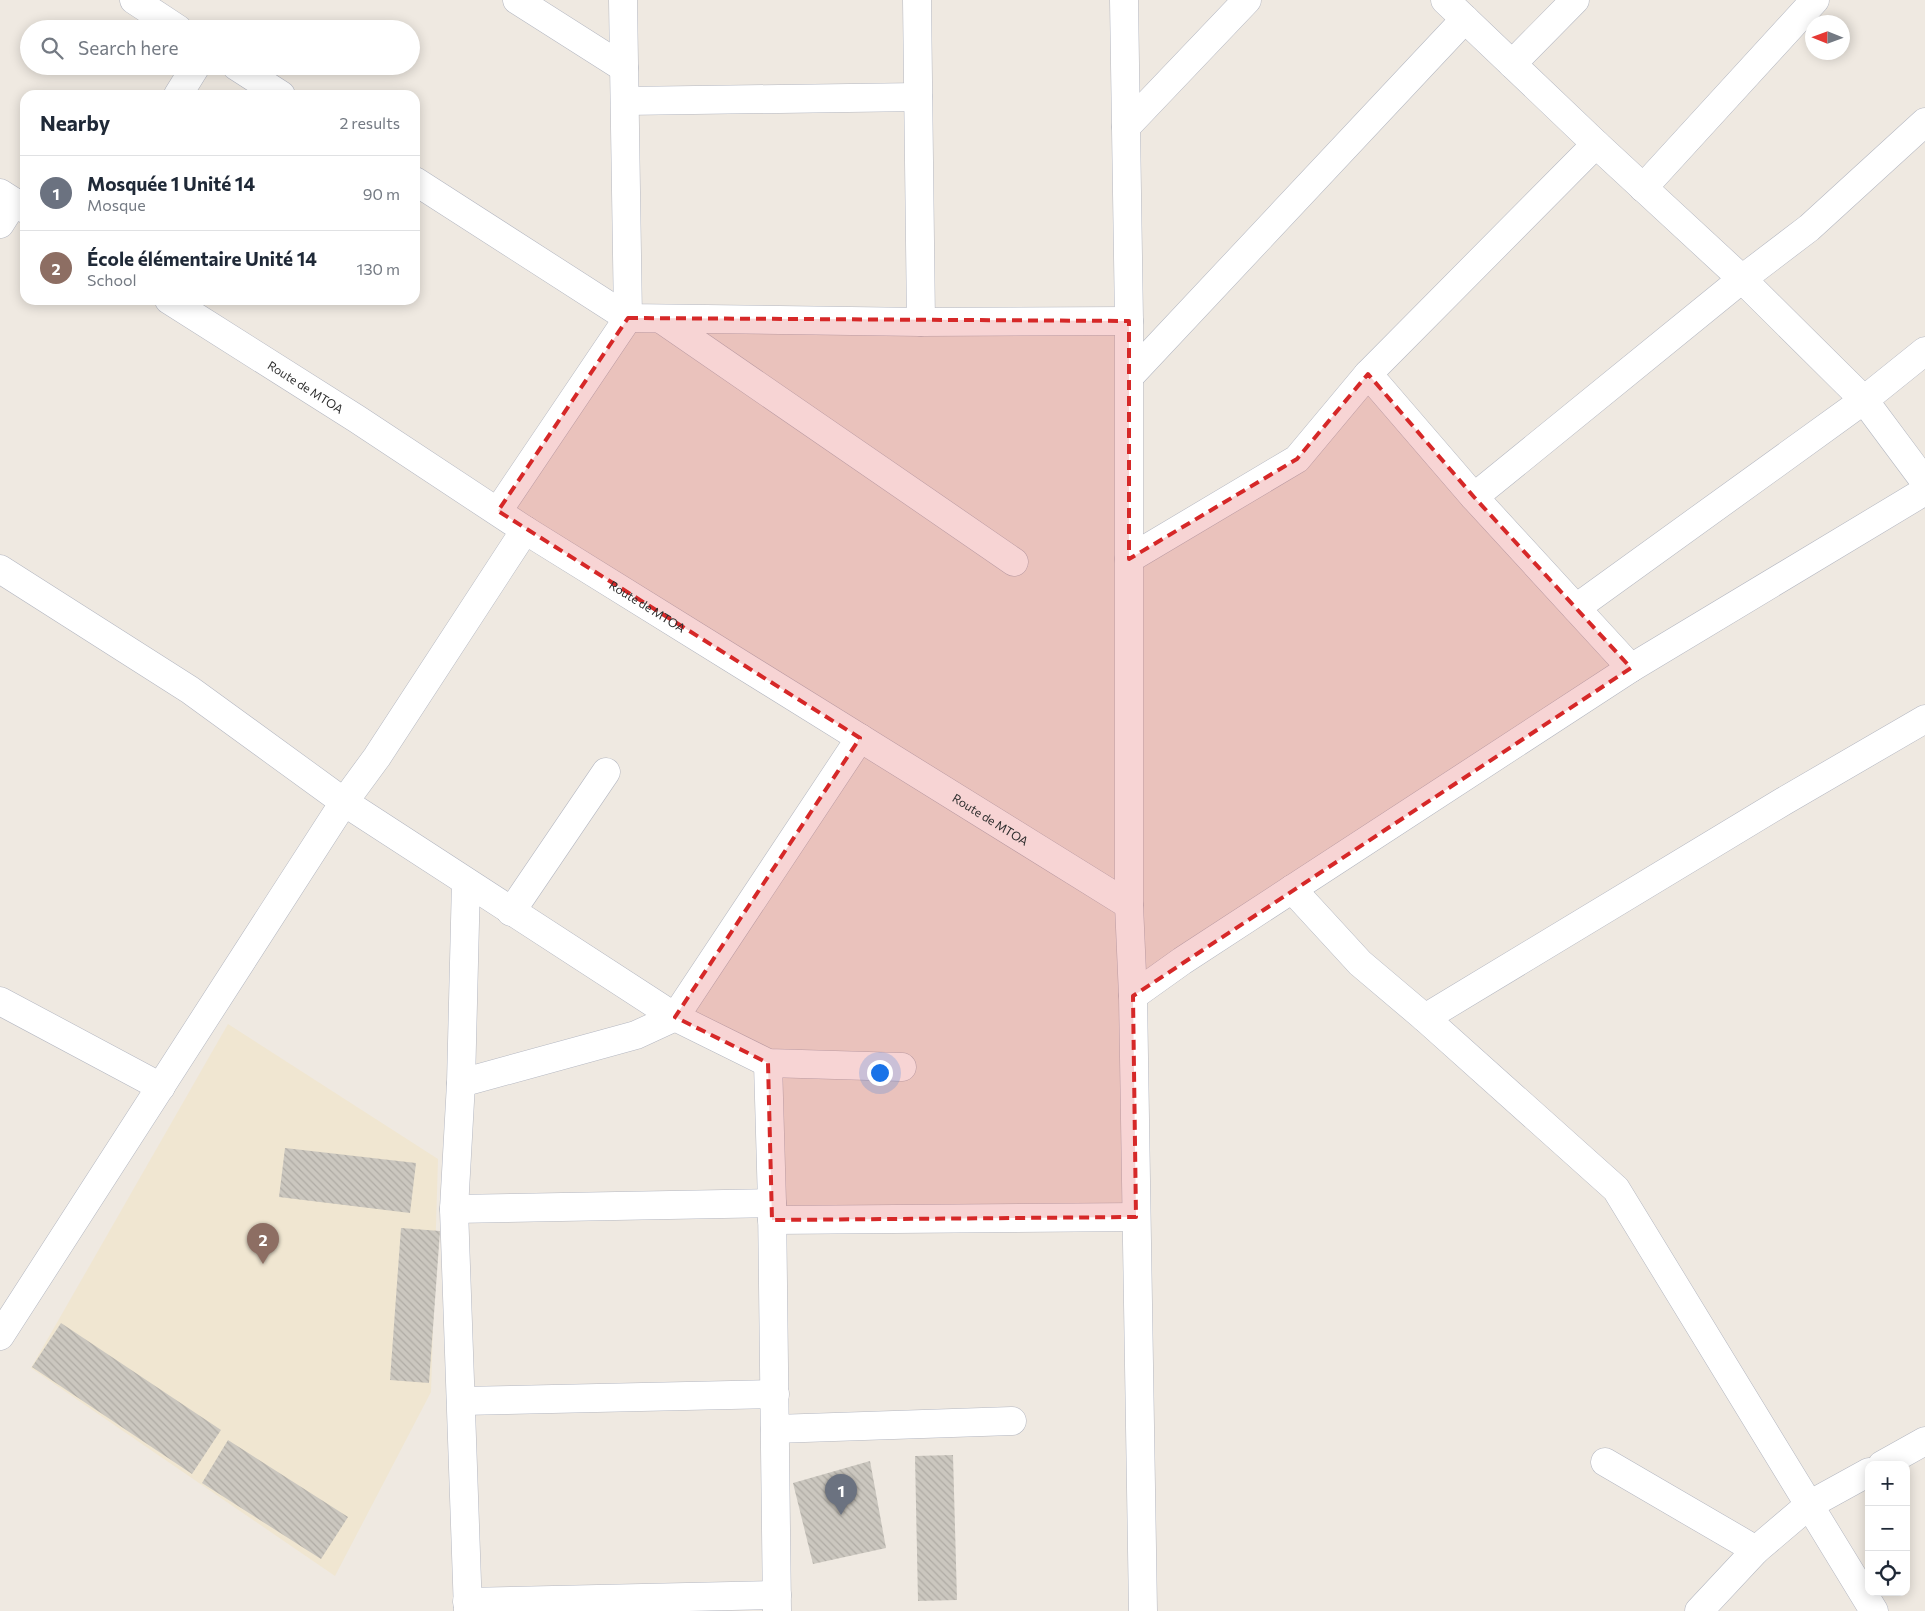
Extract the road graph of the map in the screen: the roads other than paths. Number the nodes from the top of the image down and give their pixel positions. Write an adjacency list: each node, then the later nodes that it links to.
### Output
1 (134, 0): 11 (street)
2 (516, 0): 13 (street)
3 (623, 0): 13 (street)
4 (917, 0): 18 (street)
5 (1124, 0): 21 (street)
6 (1247, 0): 21 (street)
7 (1445, 0): 10 (street)
8 (1575, 0): 12 (street)
9 (1814, 0): 24 (street)
10 (1465, 19): 12 (street); 33 (street)
11 (164, 20)
12 (1512, 64): 22 (street)
13 (624, 68): 19 (street)
14 (190, 75): 16 (street)
15 (250, 75): 17 (street)
16 (181, 90)
17 (273, 90)
18 (918, 97): 19 (street); 30 (street)
19 (625, 101): 27 (street)
20 (1925, 122): 25 (street)
21 (1126, 127): 29 (street)
22 (1596, 144): 24 (street); 32 (street)
23 (420, 184): 27 (street)
24 (1643, 188): 25 (street)
25 (1742, 279): 34 (street); 37 (street)
26 (177, 305): 38 (street, Route de MTOA)
27 (628, 318): 28 (street); 38 (street)
28 (661, 319): 30 (street); 41 (street)
29 (1129, 321): 30 (street); 33 (street)
30 (921, 322)
31 (1925, 352): 34 (street)
32 (1368, 374): 37 (street); 40 (street)
33 (1130, 376): 40 (street)
34 (1864, 400): 35 (street); 43 (street)
35 (1925, 482)
36 (1925, 491): 44 (street)
37 (1474, 497): 43 (street)
38 (498, 511): 39 (street, Route de MTOA)
39 (525, 530): 46 (street, Route de MTOA); 48 (street)
40 (1129, 559): 51 (street)
41 (1014, 562)
42 (0, 569): 48 (street)
43 (1576, 608): 44 (street)
44 (1631, 668): 50 (street)
45 (1925, 719): 56 (street)
46 (860, 738): 51 (street, Route de MTOA); 55 (street)
47 (606, 772): 52 (street)
48 (344, 802): 49 (street); 60 (street)
49 (466, 882): 52 (street); 59 (street)
50 (1292, 889): 53 (street); 56 (street)
51 (1129, 905): 53 (street)
52 (511, 912): 55 (street)
53 (1133, 996): 63 (street)
54 (0, 1001): 60 (street)
55 (675, 1017): 57 (street); 59 (street)
56 (1425, 1018): 73 (street)
57 (768, 1063): 58 (street); 62 (street)
58 (902, 1067)
59 (461, 1083): 61 (street)
60 (161, 1087): 64 (street)
61 (454, 1209): 62 (street); 66 (street)
62 (772, 1212): 63 (street); 65 (street)
63 (1136, 1217): 78 (street)
64 (0, 1336)
65 (775, 1394): 66 (street); 68 (street)
66 (461, 1401): 76 (street)
67 (1012, 1421): 68 (street)
68 (774, 1429): 75 (street)
69 (1925, 1441): 70 (street)
70 (1889, 1461)
71 (1605, 1462): 74 (street)
72 (1865, 1474): 73 (street)
73 (1809, 1505): 74 (street); 79 (street)
74 (1756, 1550): 77 (street)
75 (777, 1603): 76 (street)
76 (467, 1607)
77 (1702, 1609)
78 (1143, 1611)
79 (1874, 1611)

